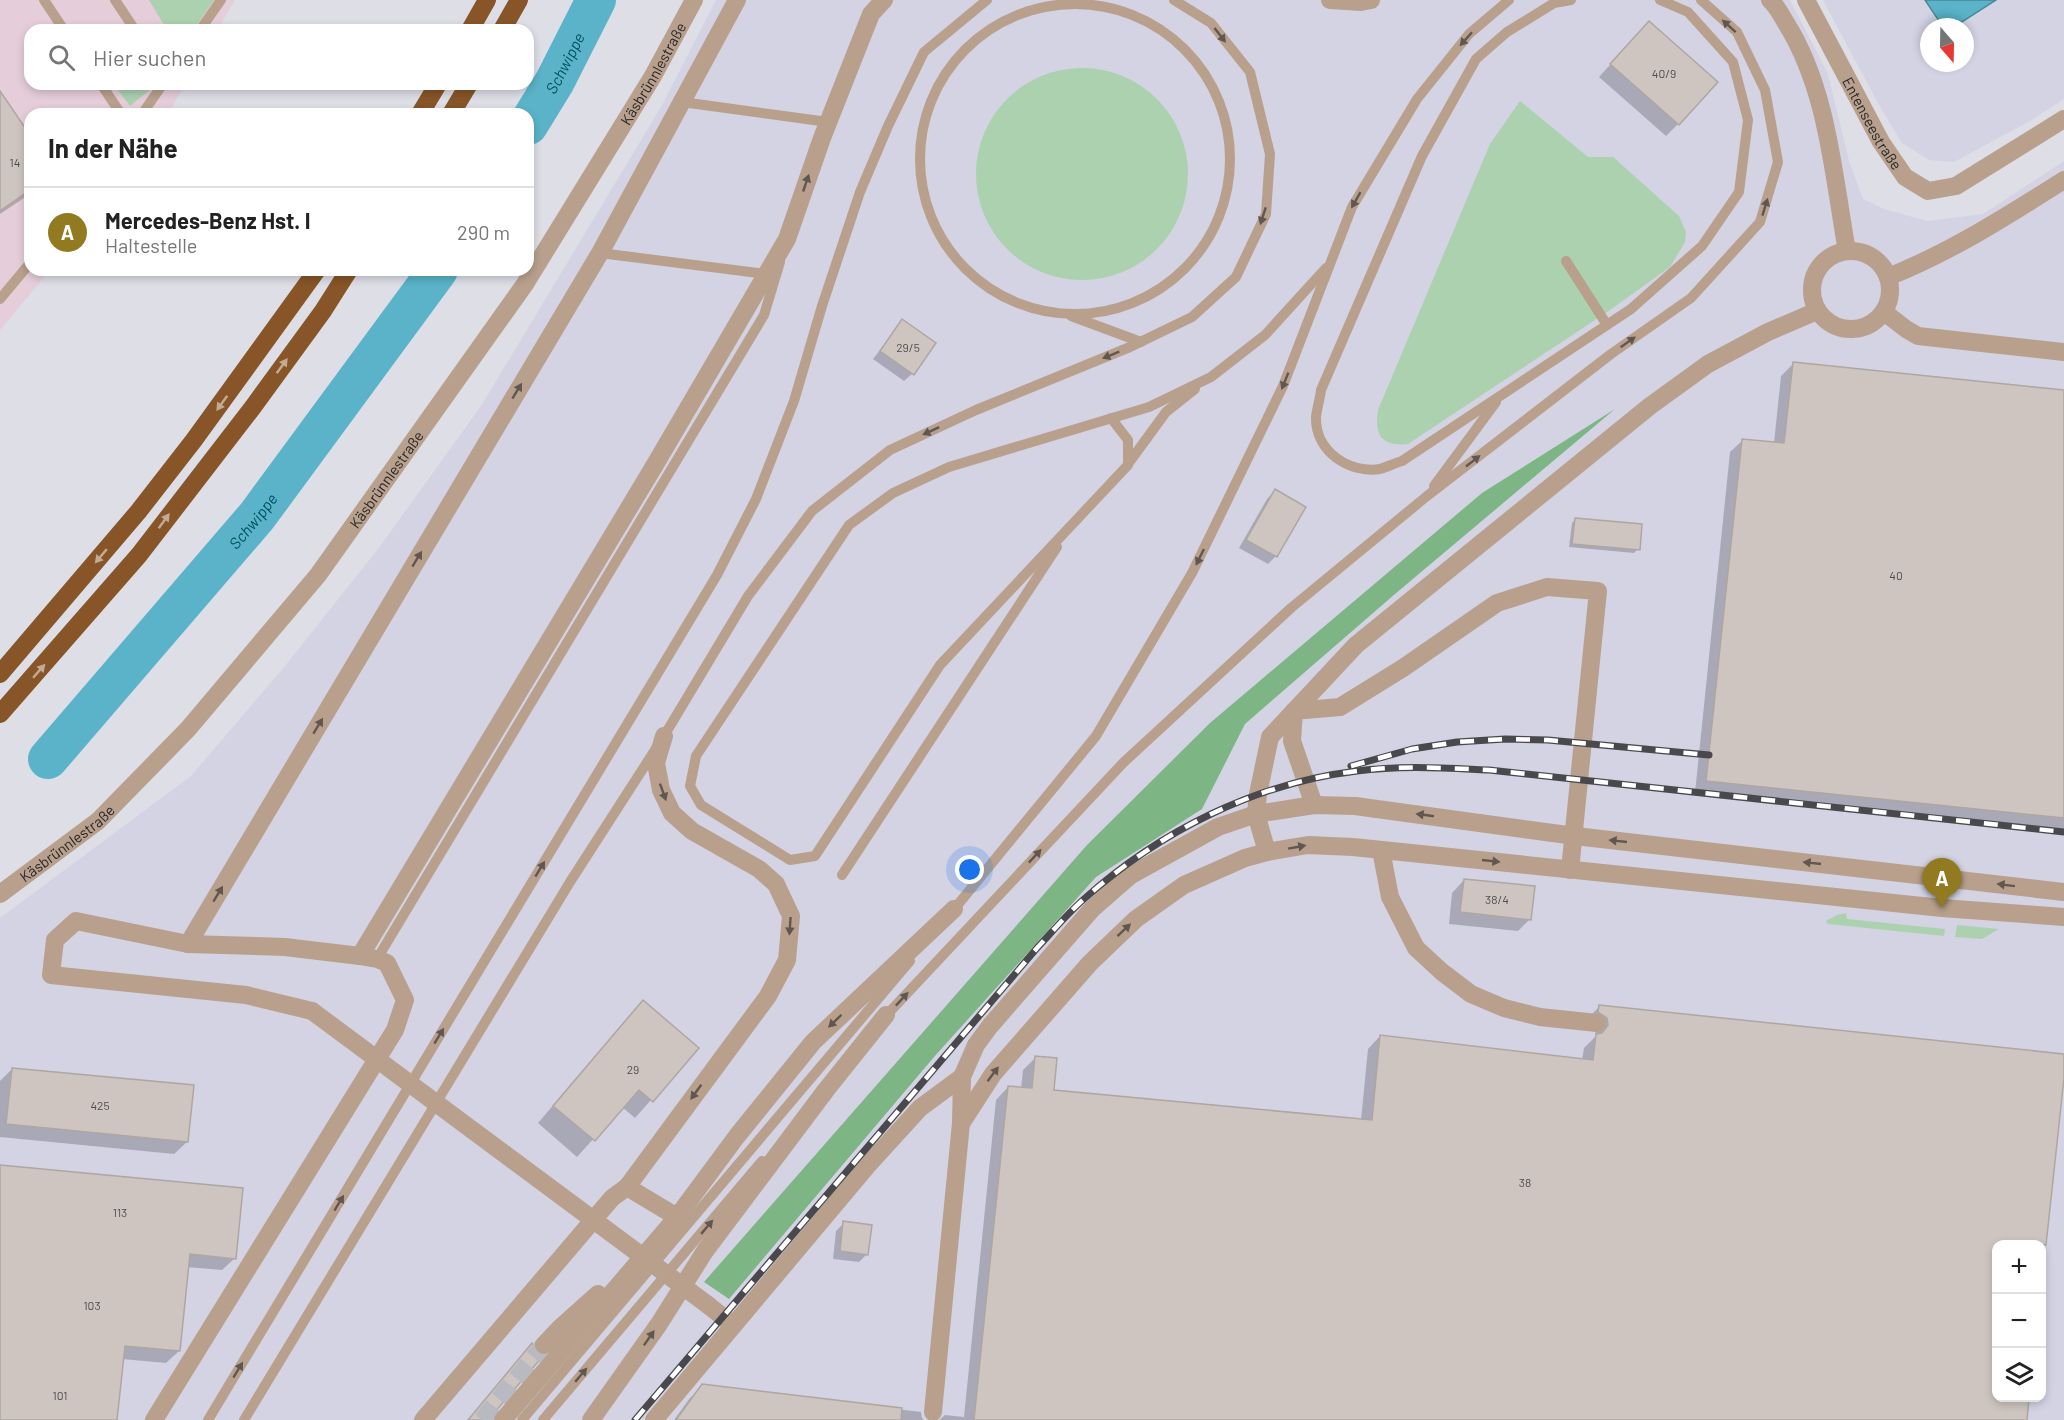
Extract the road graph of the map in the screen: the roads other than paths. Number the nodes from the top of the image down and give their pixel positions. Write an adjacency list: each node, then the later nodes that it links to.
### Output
1 (44, 0): 19 (lane)
2 (115, 0): 20 (lane)
3 (221, 0): 21 (lane)
4 (487, 0): 22 (highway)
5 (519, 0): 23 (highway)
6 (694, 0): 41 (street, Käsbrünnlestraße)
7 (737, 0): 28 (street)
8 (884, 0): 34 (street)
9 (987, 0): 89 (lane, one-way to 9)
10 (1174, 0): 53 (lane, one-way to 53)
11 (1330, 0): 12 (street)
12 (1371, 0)
13 (1509, 0): 40 (lane, one-way to 40)
14 (1571, 0): 56 (lane)
15 (1660, 0): 52 (lane)
16 (1701, 0): 59 (lane, one-way to 16)
17 (1770, 0): 37 (street)
18 (1806, 0): 33 (street, Entenseestraße)
19 (60, 24)
20 (131, 24)
21 (204, 24)
22 (473, 24)
23 (505, 24)
24 (105, 90): 29 (lane)
25 (159, 90): 30 (lane)
26 (434, 90): 31 (highway)
27 (465, 90): 32 (highway)
28 (682, 102): 34 (lane); 38 (street)
29 (117, 108)
30 (146, 108)
31 (424, 108)
32 (455, 108)
33 (2064, 119)
34 (828, 122): 36 (street, one-way to 34)
35 (2064, 180): 47 (street)
36 (787, 239): 43 (street); 77 (lane)
37 (1847, 251): 47 (street); 49 (street)
38 (600, 253): 43 (lane); 76 (street, one-way to 38)
39 (1566, 261): 52 (lane)
40 (1331, 263): 55 (lane); 74 (lane, one-way to 74)
41 (534, 269)
42 (24, 270): 48 (lane)
43 (766, 274): 77 (street)
44 (313, 276): 61 (highway, one-way to 61)
45 (345, 276): 63 (highway, one-way to 45)
46 (530, 276): 73 (street, Käsbrünnlestraße)
47 (1888, 277): 50 (street)
48 (0, 299)
49 (1817, 311): 50 (street); 62 (street)
50 (1884, 312): 54 (street)
51 (1068, 315): 51 (lane); 53 (lane)
52 (1607, 325): 56 (lane)
53 (1141, 342): 64 (lane, one-way to 64)
54 (2064, 352)
55 (1211, 377): 57 (lane); 58 (lane)
56 (1502, 395): 59 (lane)
57 (1111, 418): 58 (lane); 60 (lane)
58 (1128, 465): 60 (lane)
59 (1427, 496): 78 (lane, one-way to 59)
60 (1079, 515): 71 (lane)
61 (0, 674)
62 (1294, 711): 65 (street); 66 (street); 67 (street)
63 (0, 714)
64 (664, 736): 82 (street, one-way to 82); 90 (lane)
65 (1314, 805): 66 (street); 67 (street, one-way to 65)
66 (1256, 814): 69 (street); 80 (street)
67 (1575, 836): 70 (street); 72 (street, one-way to 67)
68 (1381, 850): 69 (street, one-way to 68); 70 (street, one-way to 70); 79 (street)
69 (1268, 852): 81 (street, one-way to 69)
70 (1570, 870): 75 (street)
71 (842, 875)
72 (2064, 892)
73 (0, 894)
74 (954, 909): 83 (street, one-way to 83); 93 (lane)
75 (2064, 917)
76 (188, 944): 77 (street); 85 (street, bridge)
77 (369, 958): 88 (street)
78 (886, 1015): 94 (lane, one-way to 78); 95 (street, one-way to 78)
79 (1597, 1023)
80 (962, 1077): 81 (street); 85 (street)
81 (961, 1123): 87 (street)
82 (627, 1187): 83 (street); 91 (street)
83 (677, 1217): 84 (street)
84 (620, 1281): 86 (street); 92 (street)
85 (733, 1324): 96 (street)
86 (544, 1345)
87 (933, 1412)
88 (154, 1420)
89 (208, 1420)
90 (244, 1420)
91 (423, 1420)
92 (503, 1420)
93 (522, 1420)
94 (543, 1420)
95 (591, 1420)
96 (654, 1420)

